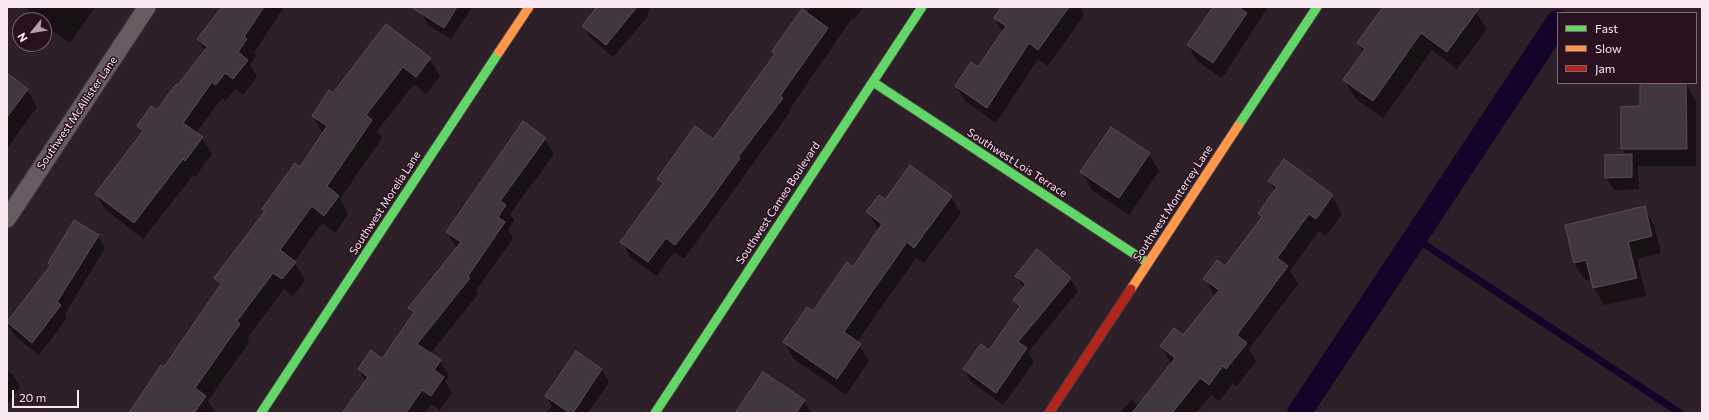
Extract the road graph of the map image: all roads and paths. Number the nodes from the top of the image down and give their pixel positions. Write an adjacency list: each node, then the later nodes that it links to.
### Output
1 (148, 7): 6 (street, Southwest McAllister Lane)
2 (529, 7): 8 (street, Southwest Morelia Lane)
3 (922, 7): 5 (street, Southwest Cameo Boulevard)
4 (1317, 7): 7 (street, Southwest Monterrey Lane)
5 (873, 82): 7 (street, Southwest Lois Terrace); 9 (street, Southwest Cameo Boulevard)
6 (7, 219)
7 (1148, 263): 10 (street, Southwest Monterrey Lane)
8 (261, 413)
9 (655, 413)
10 (1049, 413)

